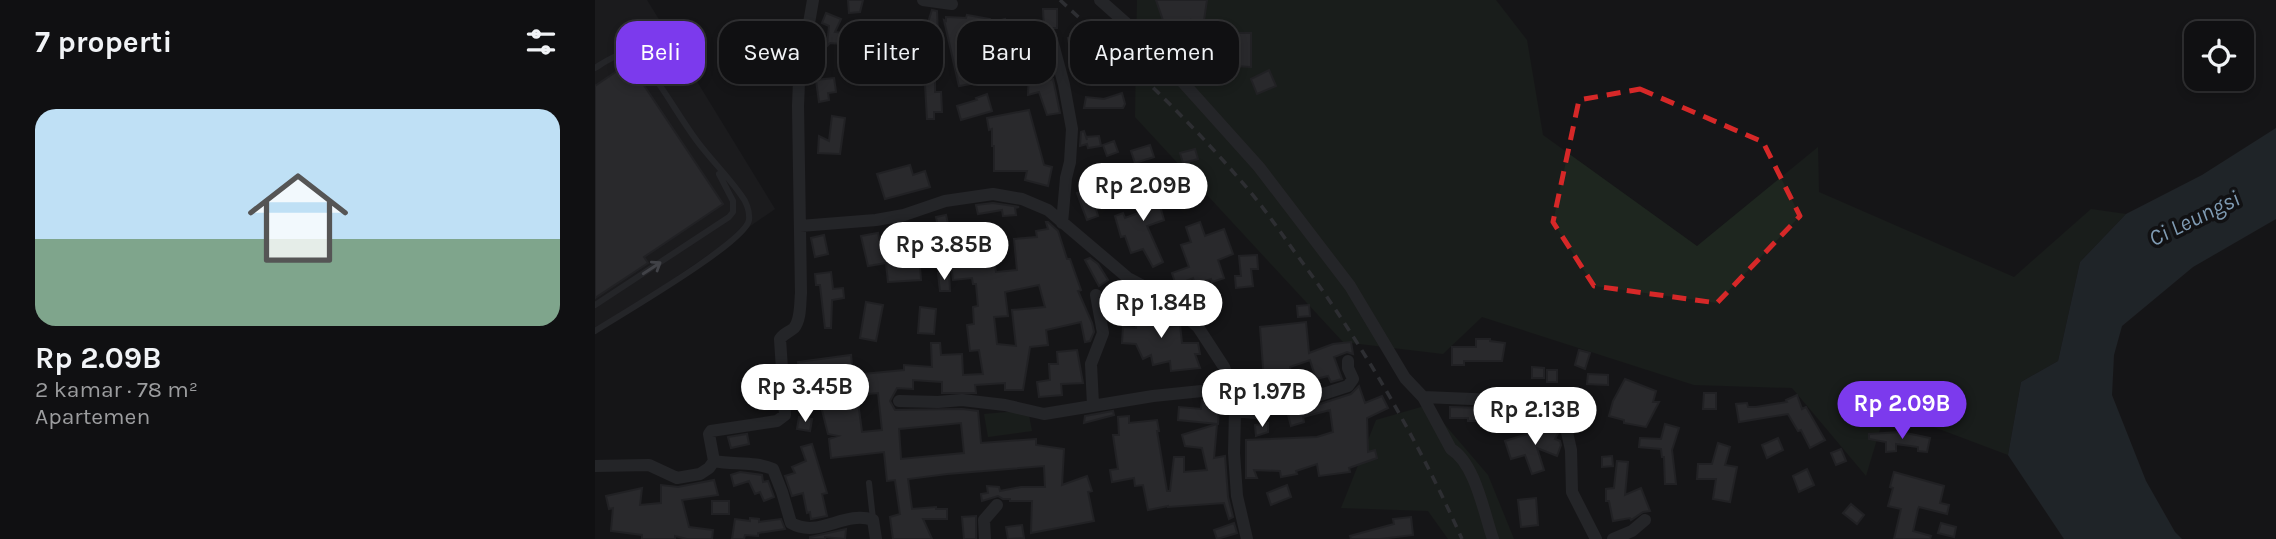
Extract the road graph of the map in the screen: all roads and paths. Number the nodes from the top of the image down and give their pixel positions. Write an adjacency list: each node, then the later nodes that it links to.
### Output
1 (813, 0): 9 (street)
2 (923, 0): 4 (street)
3 (1100, 0): 15 (street)
4 (952, 4)
5 (1056, 55): 8 (street)
6 (595, 68): 7 (lane)
7 (713, 163): 11 (lane, one-way to 7); 12 (lane)
8 (1062, 223): 9 (street); 14 (street)
9 (800, 226): 19 (street)
10 (1096, 295): 17 (street)
11 (595, 305)
12 (595, 331)
13 (1348, 361): 18 (street)
14 (1231, 388): 17 (street); 18 (street)
15 (1423, 397): 28 (street); 29 (street)
16 (899, 401): 17 (street)
17 (1093, 405)
18 (1235, 411): 27 (street)
19 (714, 461): 20 (street); 23 (street)
20 (595, 466)
21 (869, 483): 23 (lane)
22 (997, 505): 26 (street)
23 (873, 520): 25 (street)
24 (1645, 520): 30 (street)
25 (876, 539)
26 (985, 539)
27 (1247, 539)
28 (1493, 539)
29 (1596, 539)
30 (1613, 539)

